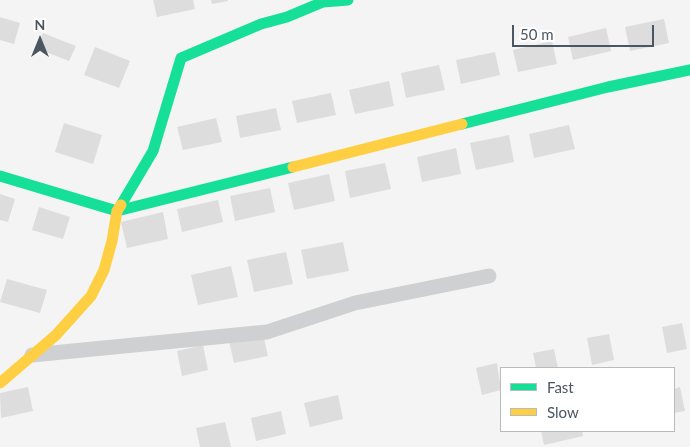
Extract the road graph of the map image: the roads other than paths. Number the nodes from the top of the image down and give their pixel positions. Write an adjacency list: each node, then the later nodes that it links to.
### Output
1 (348, 0): 4 (street)
2 (690, 70): 4 (street)
3 (0, 176): 4 (street)
4 (117, 211): 6 (street)
5 (488, 276): 6 (street)
6 (32, 355): 7 (street)
7 (0, 383)

